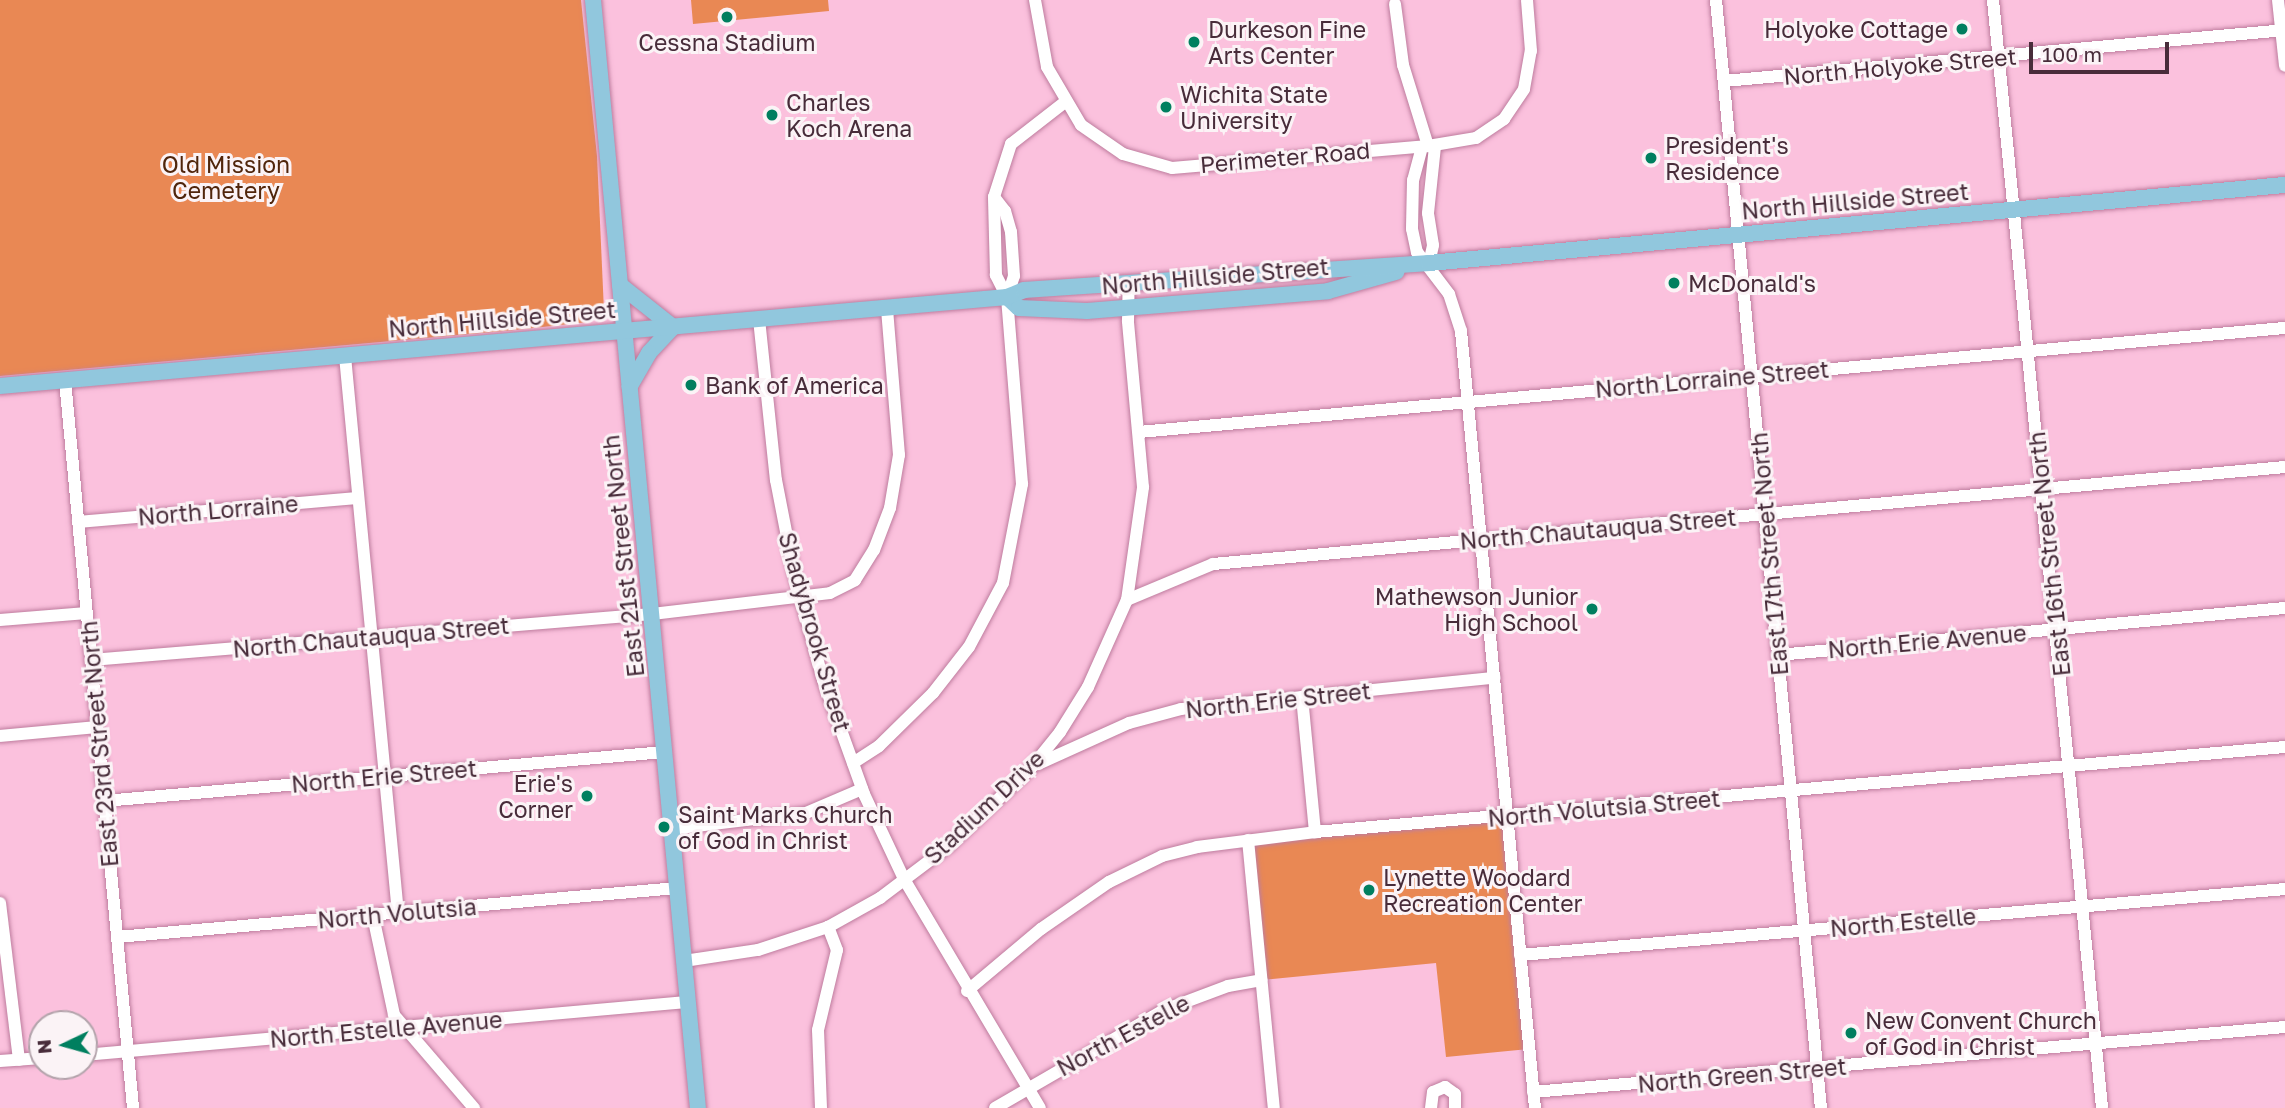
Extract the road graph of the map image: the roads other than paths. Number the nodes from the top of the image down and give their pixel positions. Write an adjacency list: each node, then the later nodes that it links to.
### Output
1 (593, 0): 20 (main road, East 21st Street North)
2 (1035, 0): 12 (street, Perimeter Road)
3 (1527, 0): 13 (street, Perimeter Road)
4 (1716, 0): 11 (street, East 17th Street North)
5 (1993, 0): 9 (street, East 16th Street North)
6 (2278, 0): 8 (street)
7 (1395, 4): 13 (street)
8 (2283, 30): 9 (street, North Holyoke Street); 10 (street)
9 (1998, 58): 11 (street, North Holyoke Street); 16 (street, East 16th Street North)
10 (2285, 65)
11 (1724, 81): 17 (street, East 17th Street North)
12 (1065, 102): 13 (street, Perimeter Road); 15 (street)
13 (1428, 146): 18 (street); 18 (street)
14 (2285, 185): 16 (main road, North Hillside Street)
15 (994, 197): 21 (street); 21 (street)
16 (2015, 210): 17 (main road, North Hillside Street); 28 (street, East 16th Street North)
17 (1738, 233): 18 (main road, North Hillside Street); 30 (street, East 17th Street North)
18 (1429, 263): 19 (main road, North Hillside Street); 22 (main road, North Hillside Street); 34 (street)
19 (1129, 282): 21 (main road, North Hillside Street); 22 (street, Stadium Drive)
20 (620, 285): 25 (main road); 27 (main road, East 21st Street North)
21 (1007, 297): 22 (main road, North Hillside Street); 23 (main road, North Hillside Street); 58 (street)
22 (1129, 307): 35 (street, Stadium Drive)
23 (887, 308): 24 (main road, North Hillside Street); 42 (street, North Chautauqua Street)
24 (760, 319): 25 (main road, North Hillside Street); 42 (street, Shadybrook Street)
25 (673, 327): 27 (main road, North Hillside Street); 33 (main road)
26 (2285, 328): 28 (street, North Lorraine Street)
27 (624, 331): 29 (main road, North Hillside Street); 33 (main road, East 21st Street North)
28 (2029, 351): 30 (street, North Lorraine Street); 37 (street, East 16th Street North)
29 (345, 356): 31 (main road, North Hillside Street); 38 (street)
30 (1752, 375): 34 (street, North Lorraine Street); 39 (street, East 17th Street North)
31 (65, 380): 32 (main road, North Hillside Street); 40 (street, East 23rd Street North)
32 (0, 386)
33 (629, 387): 46 (main road, East 21st Street North)
34 (1467, 401): 35 (street, North Lorraine Street); 41 (street)
35 (1139, 432): 43 (street, Stadium Drive)
36 (2285, 467): 37 (street, North Chautauqua Street)
37 (2043, 490): 39 (street, North Chautauqua Street); 48 (street, East 16th Street North)
38 (358, 498): 40 (street, North Lorraine); 49 (street)
39 (1765, 514): 41 (street, North Chautauqua Street); 50 (street, East 17th Street North)
40 (78, 522): 45 (street, East 23rd Street North)
41 (1480, 539): 43 (street, North Chautauqua Street); 52 (street)
42 (800, 597): 46 (street, North Chautauqua Street); 58 (street, Shadybrook Street)
43 (1127, 600): 60 (street, Stadium Drive)
44 (2285, 608): 48 (street, North Erie Avenue)
45 (87, 613): 47 (street); 51 (street, East 23rd Street North)
46 (652, 614): 49 (street, North Chautauqua Street); 57 (main road, East 21st Street North)
47 (0, 620)
48 (2057, 630): 50 (street, North Erie Avenue); 59 (street, East 16th Street North)
49 (372, 637): 51 (street, North Chautauqua Street); 61 (street)
50 (1778, 654): 63 (street, East 17th Street North)
51 (91, 660): 54 (street, East 23rd Street North)
52 (1494, 678): 53 (street, North Erie Street); 65 (street)
53 (1302, 696): 60 (street, North Erie Street); 67 (street)
54 (97, 727): 55 (street); 64 (street, East 23rd Street North)
55 (0, 736)
56 (2285, 747): 59 (street, North Volutsia Street)
57 (664, 752): 61 (street, North Erie Street); 66 (main road, East 21st Street North)
58 (853, 763): 62 (street, Shadybrook Street)
59 (2070, 766): 63 (street, North Volutsia Street); 73 (street, East 16th Street North)
60 (1031, 768): 69 (street, Stadium Drive)
61 (384, 776): 64 (street, North Erie Street); 74 (street)
62 (862, 789): 66 (street); 69 (street, Shadybrook Street)
63 (1791, 792): 65 (street, North Volutsia Street); 77 (street, East 17th Street North)
64 (104, 801): 78 (street, East 23rd Street North)
65 (1507, 816): 67 (street, North Volutsia Street); 79 (street)
66 (671, 829): 70 (main road, East 21st Street North)
67 (1315, 832): 68 (street, North Volutsia Street)
68 (1248, 840): 81 (street); 82 (street, North Volutsia Street)
69 (904, 879): 76 (street, Stadium Drive); 82 (street, Shadybrook Street)
70 (677, 888): 74 (street, North Volutsia); 80 (main road, East 21st Street North)
71 (2285, 888): 73 (street, North Estelle)
72 (0, 903): 90 (street)
73 (2084, 907): 77 (street, North Estelle); 86 (street, East 16th Street North)
74 (398, 914): 75 (street, North Volutsia)
75 (373, 916): 78 (street, North Volutsia); 85 (street)
76 (828, 927): 80 (street); 98 (street)
77 (1804, 930): 79 (street, North Estelle); 92 (street, East 17th Street North)
78 (117, 937): 87 (street, East 23rd Street North)
79 (1520, 955): 94 (street)
80 (684, 961): 83 (main road, East 21st Street North)
81 (1261, 981): 93 (street, North Estelle); 101 (street)
82 (967, 991): 93 (street, Shadybrook Street)
83 (687, 1002): 85 (street, North Estelle Avenue); 97 (main road, East 21st Street North)
84 (2285, 1027): 86 (street, North Green Street)
85 (405, 1028): 87 (street, North Estelle Avenue); 96 (street)
86 (2096, 1044): 92 (street, North Green Street); 106 (street, East 16th Street North)
87 (127, 1051): 88 (street, North Estelle Avenue); 95 (street, East 23rd Street North)
88 (98, 1054)
89 (28, 1059): 90 (street)
90 (19, 1060): 91 (street)
91 (0, 1061)
92 (1817, 1069): 94 (street, North Green Street); 105 (street, East 17th Street North)
93 (1028, 1087): 99 (street, North Estelle); 100 (street, Shadybrook Street)
94 (1534, 1092): 104 (street)
95 (132, 1108)
96 (474, 1108)
97 (698, 1108)
98 (821, 1108)
99 (995, 1108)
100 (1040, 1108)
101 (1274, 1108)
102 (1431, 1108): 103 (street)
103 (1455, 1108)
104 (1535, 1108)
105 (1821, 1108)
106 (2102, 1108)

